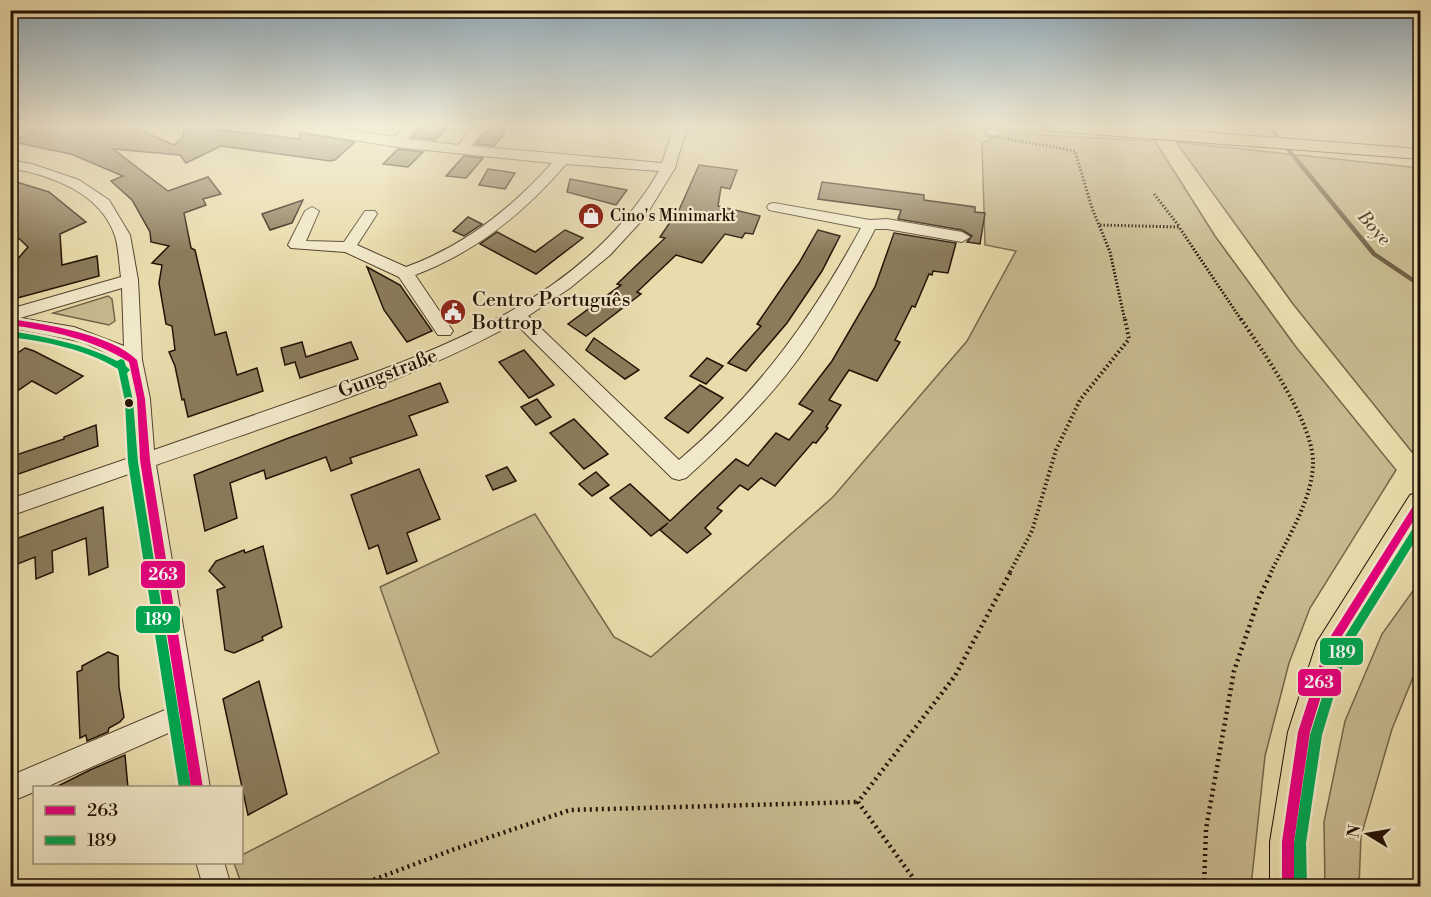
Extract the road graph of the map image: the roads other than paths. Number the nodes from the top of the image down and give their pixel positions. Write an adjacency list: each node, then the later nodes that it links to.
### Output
1 (32, 168): 11 (street)
2 (555, 168): 10 (street)
3 (668, 168): 13 (street, Gungstraße)
4 (774, 207): 7 (street)
5 (312, 211): 9 (street)
6 (370, 214): 9 (street)
7 (867, 231): 8 (street); 13 (street)
8 (962, 237)
9 (348, 247): 10 (street)
10 (405, 273): 15 (street)
11 (130, 280): 12 (street); 16 (street)
12 (10, 315)
13 (517, 315): 17 (street, Gungstraße)
14 (10, 322): 16 (street)
15 (444, 331)
16 (134, 360): 17 (street)
17 (145, 460): 19 (street, Gungstraße); 20 (street)
18 (1420, 503): 25 (main road)
19 (10, 508)
20 (183, 714): 21 (street); 22 (street)
21 (197, 786)
22 (10, 789)
23 (211, 864): 24 (street)
24 (217, 886)
25 (1288, 886)

